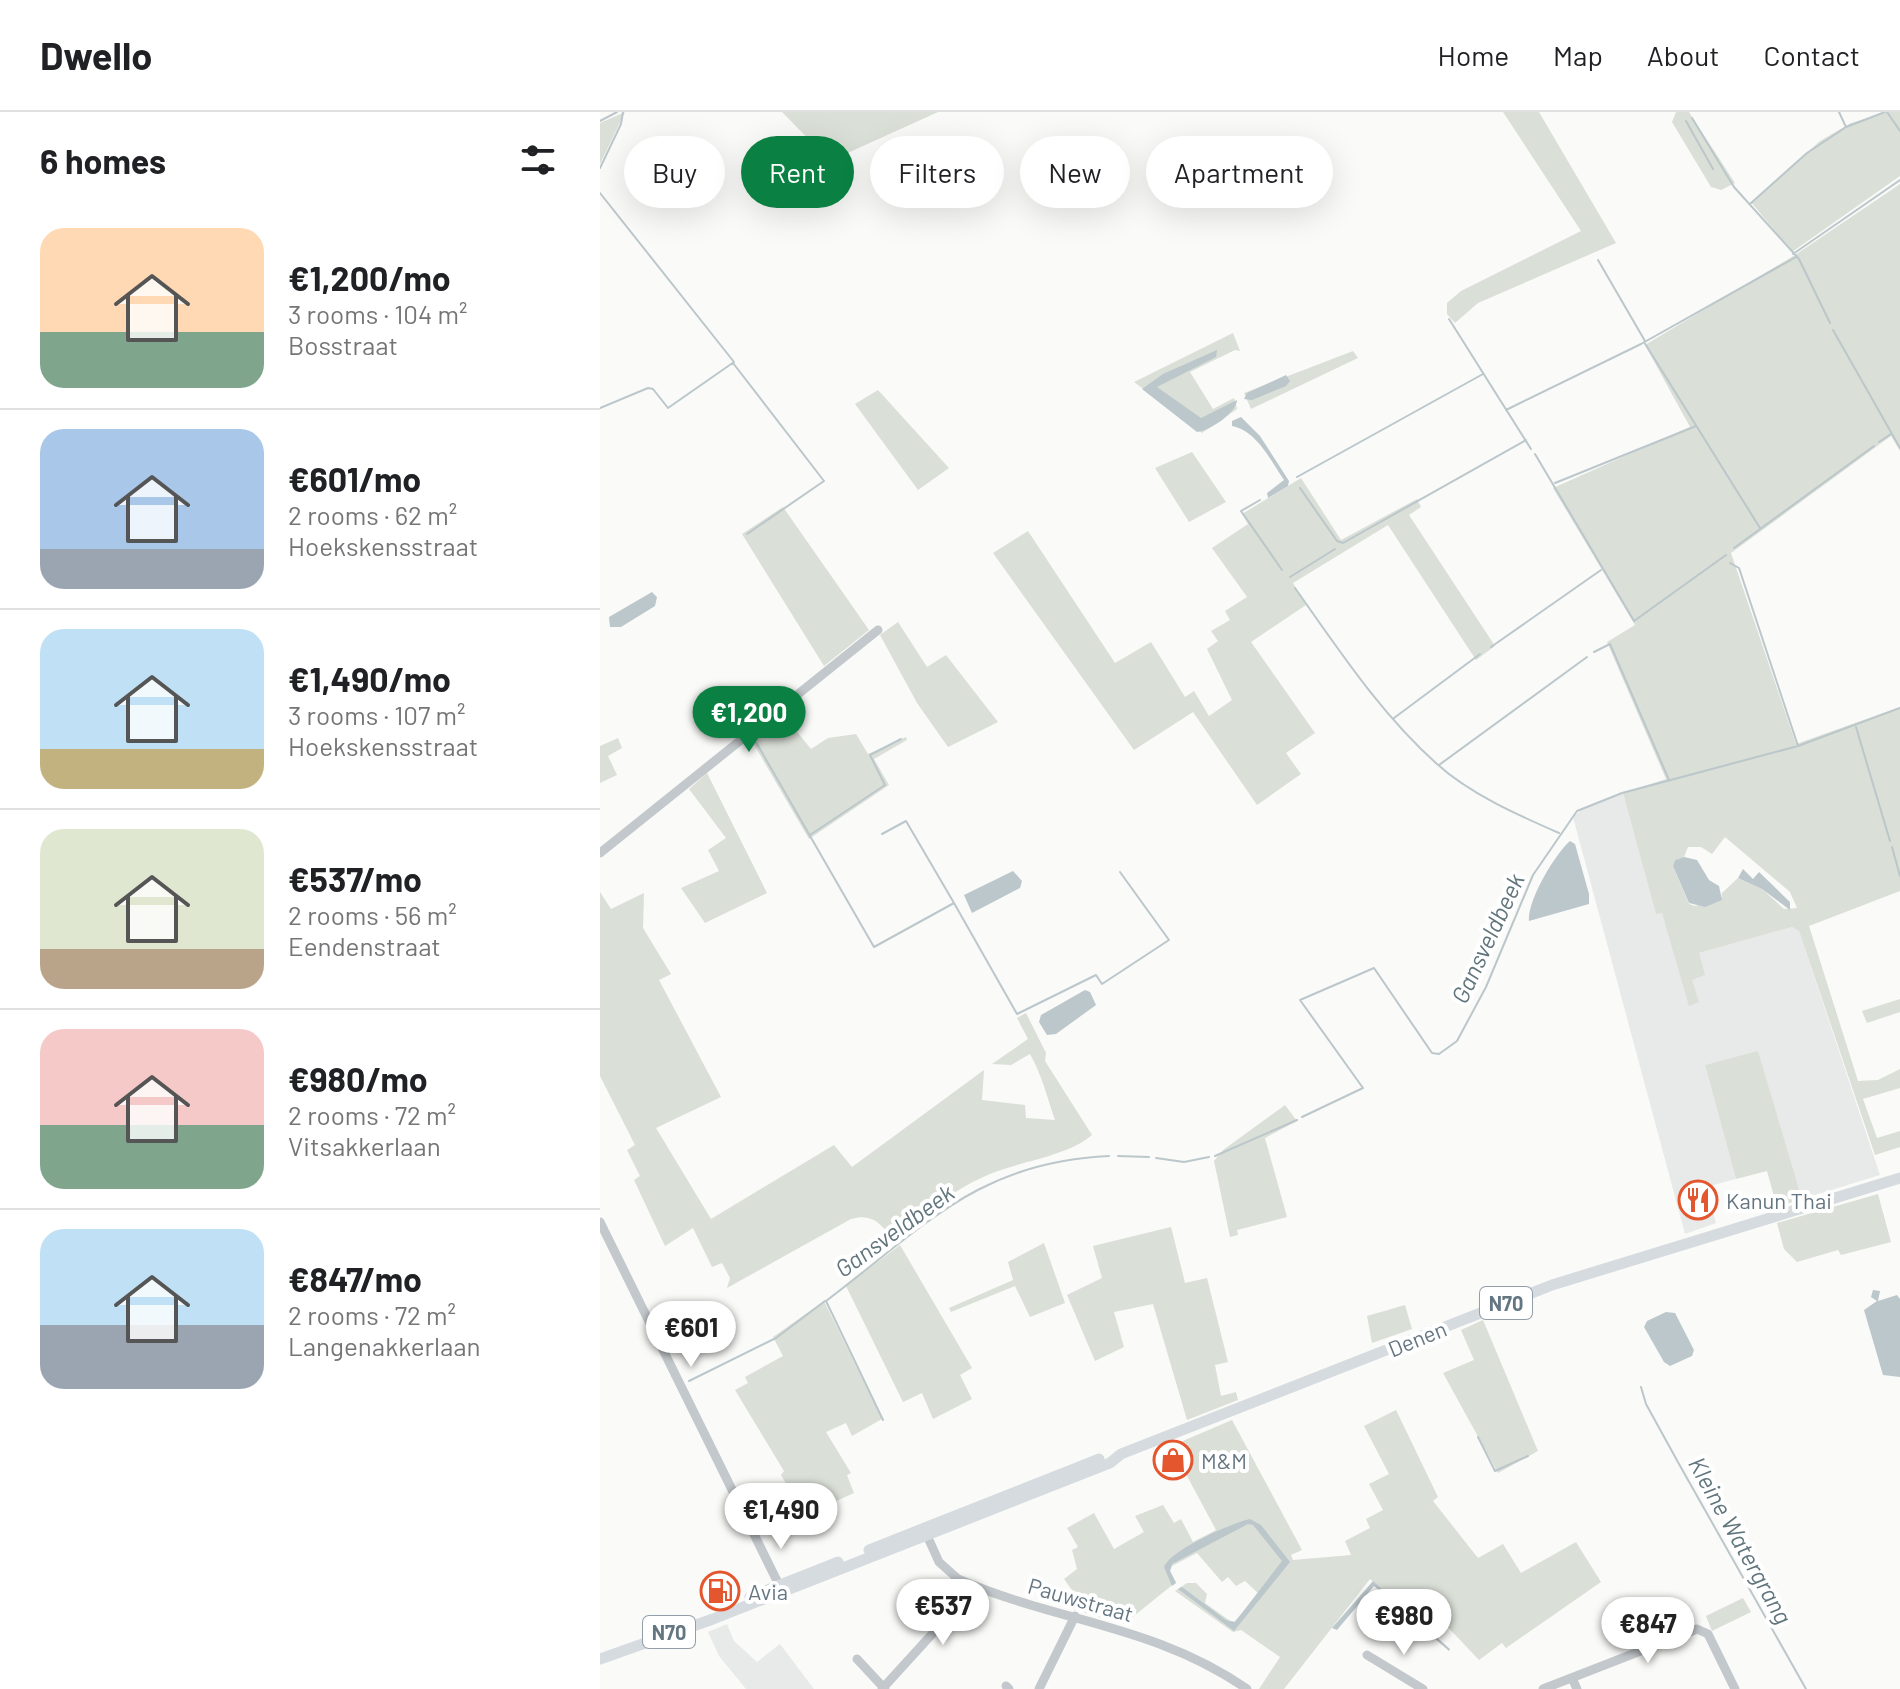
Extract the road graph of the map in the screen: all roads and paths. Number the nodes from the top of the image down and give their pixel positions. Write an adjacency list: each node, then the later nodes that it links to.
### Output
1 (878, 630): 2 (street)
2 (600, 853)
3 (1900, 1178): 5 (main road, Denen / N70)
4 (600, 1222): 7 (street)
5 (925, 1532): 6 (street); 7 (main road, N70)
6 (958, 1579): 8 (street, Pauwstraat); 13 (street)
7 (780, 1588): 10 (main road, N70)
8 (1075, 1616): 14 (street); 15 (street, Pauwstraat)
9 (1367, 1655): 16 (street)
10 (600, 1656)
11 (857, 1659): 13 (street)
12 (1572, 1678): 17 (street); 18 (street); 19 (street)
13 (884, 1688)
14 (1039, 1689)
15 (1247, 1689)
16 (1423, 1689)
17 (1543, 1689)
18 (1577, 1689)
19 (1735, 1689)

